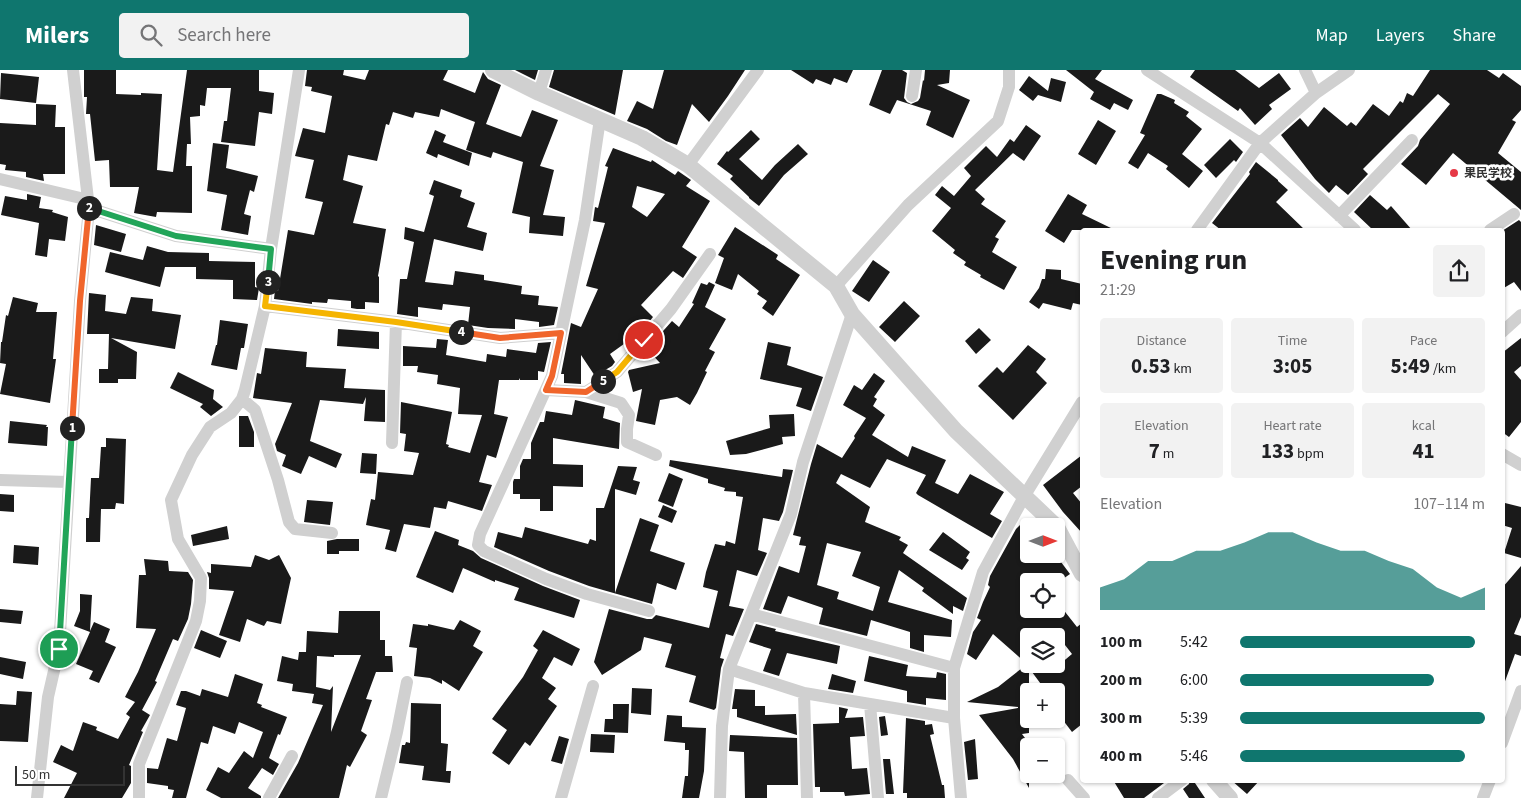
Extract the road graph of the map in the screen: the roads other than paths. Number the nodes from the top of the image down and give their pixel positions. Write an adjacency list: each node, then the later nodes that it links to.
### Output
1 (73, 70): 19 (street)
2 (299, 70): 25 (street)
3 (493, 70): 11 (street)
4 (546, 70): 11 (street)
5 (758, 70): 17 (street)
6 (916, 70): 13 (street)
7 (1009, 70): 27 (street)
8 (1147, 70): 16 (street)
9 (1305, 70): 12 (street)
10 (1349, 70): 12 (street)
11 (539, 93): 14 (street)
12 (1316, 93): 16 (street)
13 (912, 96)
14 (600, 119): 17 (street); 33 (street)
15 (1412, 140): 21 (street)
16 (1260, 143): 21 (street); 22 (street)
17 (688, 165): 27 (street)
18 (0, 179): 19 (street)
19 (89, 204): 25 (street); 43 (street)
20 (1514, 214): 24 (street)
21 (1339, 216): 23 (street)
22 (1197, 228)
23 (1353, 228)
24 (1493, 228)
25 (271, 249): 28 (street)
26 (710, 254): 35 (street)
27 (836, 286): 29 (street)
28 (265, 306): 31 (street); 36 (street)
29 (852, 314): 44 (street); 48 (street)
30 (1521, 315): 32 (street)
31 (396, 322): 33 (street); 38 (street)
32 (1505, 329)
33 (561, 333): 34 (street)
34 (546, 390): 35 (street); 47 (street)
35 (586, 392): 39 (street)
36 (242, 399): 45 (street); 64 (street)
37 (1080, 405): 44 (street)
38 (392, 443)
39 (656, 455)
40 (1505, 456): 41 (street)
41 (1521, 465)
42 (0, 480): 43 (street)
43 (68, 482): 63 (street)
44 (1025, 495): 46 (street); 50 (street)
45 (332, 532)
46 (1080, 570)
47 (649, 611)
48 (751, 614): 49 (street); 50 (street)
49 (729, 668): 54 (street); 68 (street)
50 (954, 668): 56 (street)
51 (407, 682): 66 (street)
52 (593, 686): 67 (street)
53 (1521, 691): 57 (street)
54 (804, 694): 55 (street); 69 (street)
55 (870, 704): 56 (street); 70 (street)
56 (954, 718): 71 (street)
57 (1505, 735)
58 (292, 756): 65 (street)
59 (1068, 780): 72 (street)
60 (1178, 783): 73 (street)
61 (1217, 783): 74 (street)
62 (1489, 783): 75 (street)
63 (37, 798)
64 (139, 798)
65 (269, 798)
66 (381, 798)
67 (561, 798)
68 (720, 798)
69 (807, 798)
70 (878, 798)
71 (961, 798)
72 (1084, 798)
73 (1158, 798)
74 (1230, 798)
75 (1483, 798)

